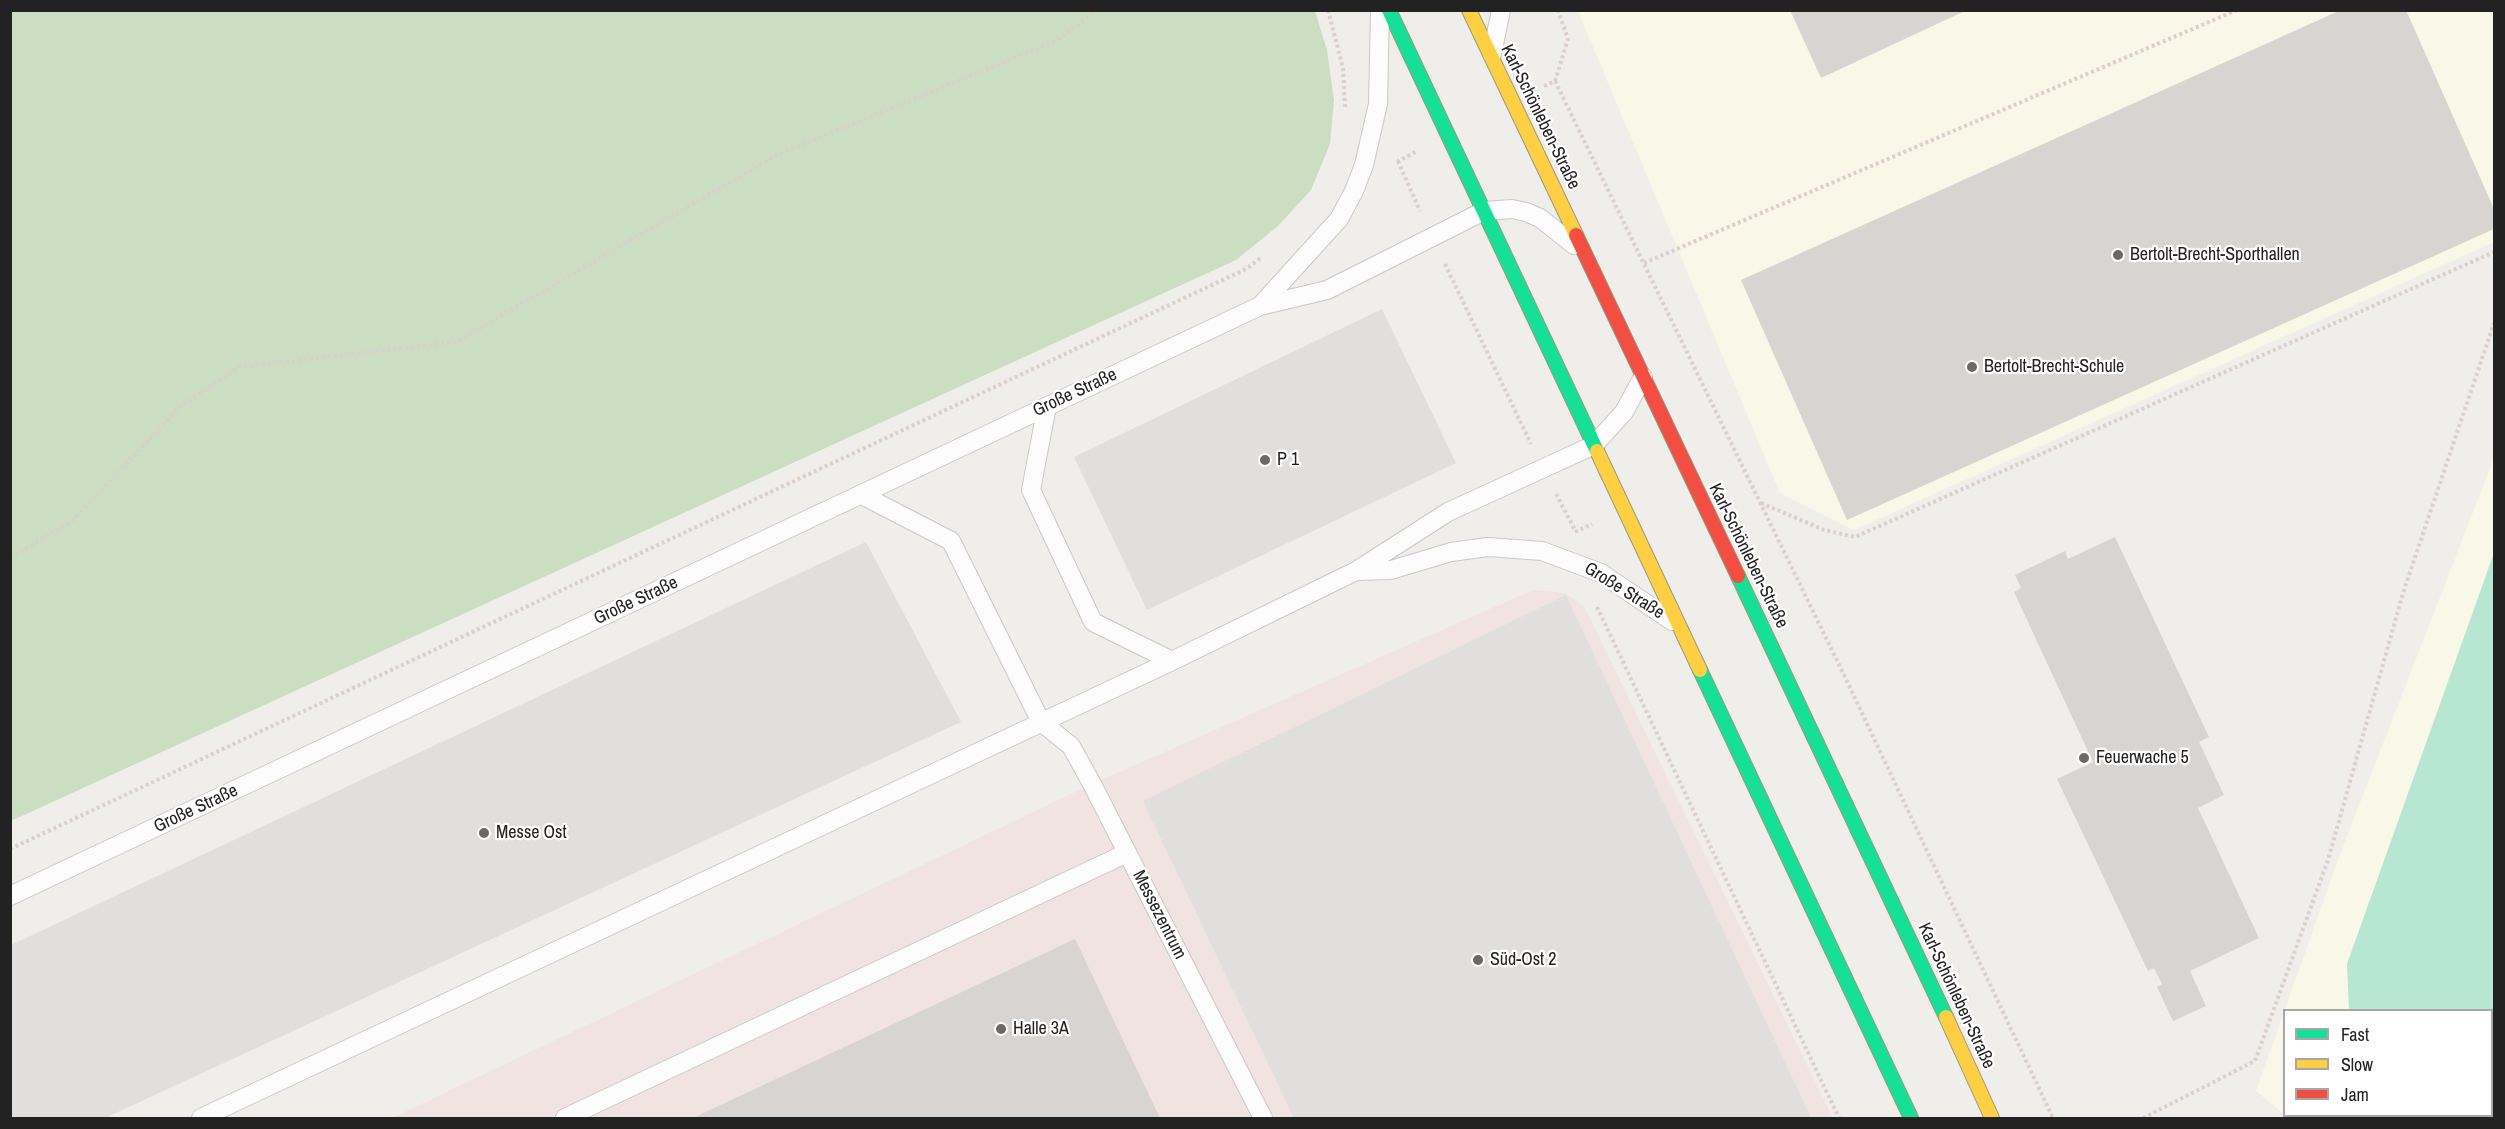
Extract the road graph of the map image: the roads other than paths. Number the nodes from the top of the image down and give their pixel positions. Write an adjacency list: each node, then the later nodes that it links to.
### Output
1 (1380, 10): 8 (lane, Große Straße)
2 (1389, 10): 6 (main road)
3 (1469, 10): 5 (main road, Karl-Schönleben-Straße)
4 (1501, 10): 5 (lane)
5 (1491, 58): 7 (main road, Karl-Schönleben-Straße)
6 (1484, 211): 7 (lane, Große Straße); 8 (lane, Große Straße); 11 (main road)
7 (1585, 253): 9 (main road, Karl-Schönleben-Straße)
8 (1260, 306): 10 (lane, Große Straße)
9 (1643, 377): 11 (lane, Große Straße); 23 (main road, Karl-Schönleben-Straße)
10 (1047, 406): 12 (lane, Große Straße); 15 (lane)
11 (1594, 445): 13 (lane, Große Straße); 14 (main road)
12 (862, 495): 16 (lane); 18 (lane, Große Straße)
13 (1356, 571): 14 (lane, Große Straße); 15 (lane, Große Straße)
14 (1678, 626): 22 (main road)
15 (1172, 661): 16 (lane, Große Straße)
16 (1041, 722): 17 (lane, Messezentrum); 19 (lane, Große Straße)
17 (1127, 853): 20 (lane); 21 (lane, Messezentrum)
18 (10, 896)
19 (201, 1119)
20 (565, 1119)
21 (1263, 1119)
22 (1911, 1119)
23 (1992, 1119)

